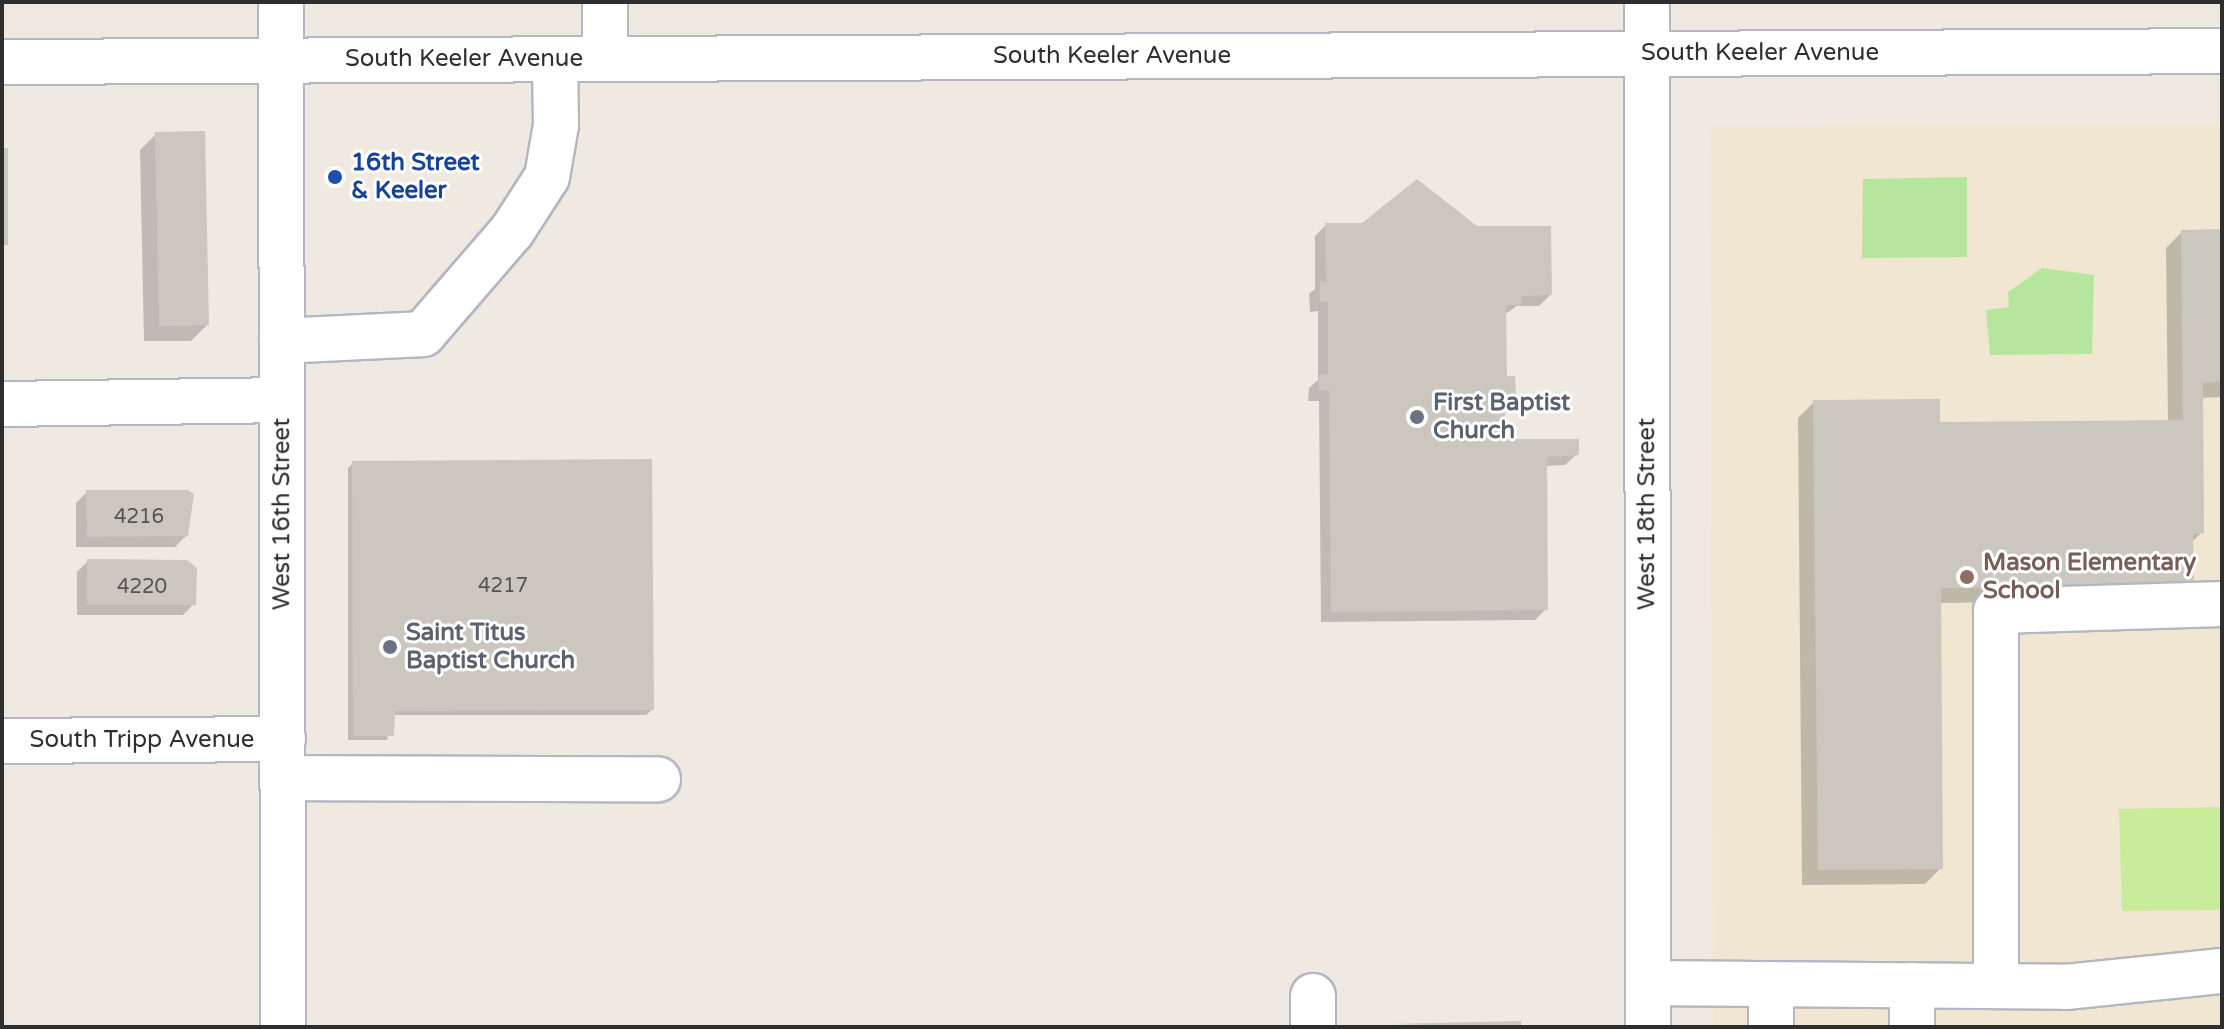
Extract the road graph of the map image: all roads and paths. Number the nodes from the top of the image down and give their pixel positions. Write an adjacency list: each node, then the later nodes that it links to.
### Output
1 (281, 2): 8 (street, West 16th Street)
2 (605, 2): 7 (street)
3 (1647, 2): 5 (street, West 18th Street)
4 (2222, 51): 5 (street, South Keeler Avenue)
5 (1647, 53): 7 (street, South Keeler Avenue); 18 (street, West 18th Street)
6 (555, 59): 7 (street, South Keeler Avenue); 8 (street, South Keeler Avenue); 10 (street)
7 (605, 59)
8 (282, 60): 9 (street, South Keeler Avenue); 10 (street, West 16th Street)
9 (2, 62)
10 (282, 341): 11 (street, West 16th Street)
11 (282, 400): 12 (street); 15 (street, West 16th Street)
12 (2, 404)
13 (2222, 604): 20 (street)
14 (2, 741): 15 (street, South Tripp Avenue)
15 (283, 759): 16 (street, South Tripp Avenue); 22 (street, West 16th Street)
16 (658, 779)
17 (2222, 971): 20 (street)
18 (1648, 983): 19 (street); 23 (street, West 18th Street)
19 (1771, 984): 21 (street); 24 (street)
20 (1996, 986): 21 (street)
21 (1912, 1006)
22 (283, 1027)
23 (1648, 1027)
24 (1771, 1027)

